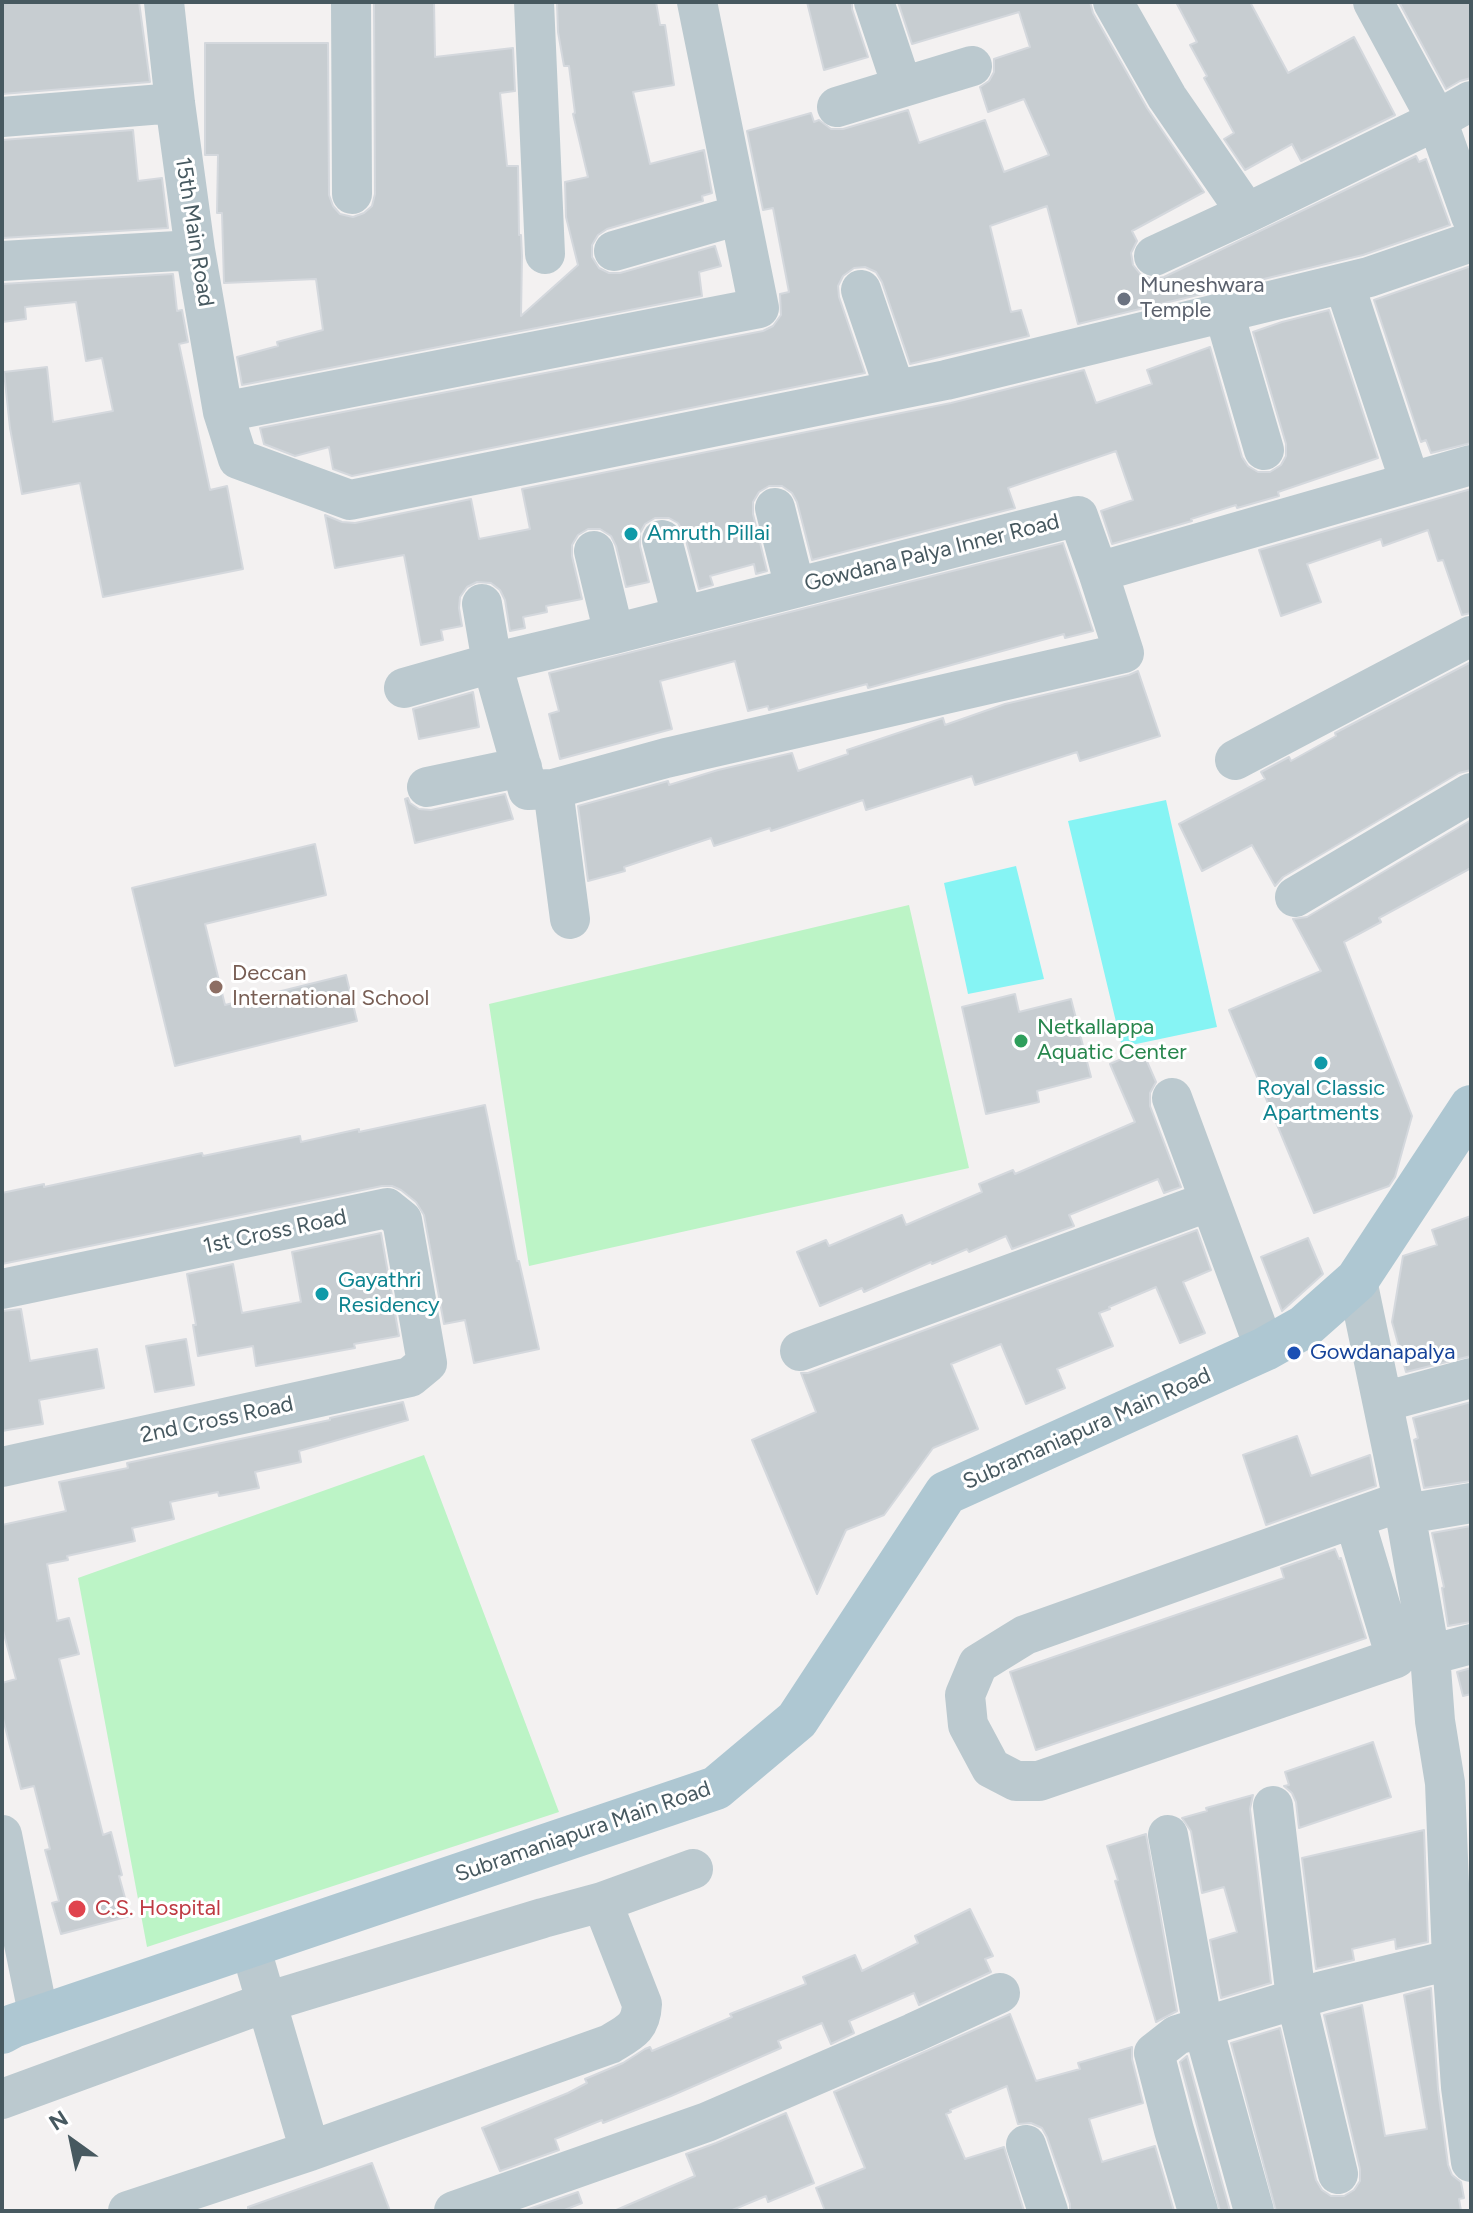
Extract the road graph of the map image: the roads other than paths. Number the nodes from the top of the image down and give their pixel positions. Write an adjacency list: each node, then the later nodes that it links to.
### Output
1 (164, 2): 11 (street, 15th Main Road)
2 (351, 2): 15 (street)
3 (534, 2): 22 (street)
4 (697, 2): 17 (street)
5 (874, 2): 9 (street)
6 (1113, 2): 16 (street)
7 (1373, 2): 14 (street)
8 (972, 66): 9 (street)
9 (902, 86): 12 (street)
10 (1471, 101): 14 (street)
11 (175, 103): 13 (street); 20 (street, 15th Main Road)
12 (837, 107)
13 (2, 117)
14 (1437, 120): 16 (street); 18 (street)
15 (352, 194)
16 (1247, 213): 23 (street)
17 (739, 215): 21 (street); 29 (street)
18 (1471, 216)
19 (1471, 242): 25 (street)
20 (195, 250): 24 (street); 29 (street, 15th Main Road)
21 (614, 251)
22 (545, 254)
23 (1154, 256)
24 (2, 261)
25 (1344, 283): 27 (street); 32 (street)
26 (861, 290): 28 (street)
27 (1224, 313): 28 (street); 30 (street)
28 (895, 390): 29 (street, 15th Main Road)
29 (223, 412)
30 (1264, 450)
31 (1471, 465): 32 (street)
32 (1410, 482): 36 (street)
33 (775, 508): 37 (street)
34 (662, 540): 39 (street)
35 (594, 551): 40 (street)
36 (1098, 572): 37 (street, Gowdana Palya Inner Road); 45 (street)
37 (795, 588): 39 (street, Gowdana Palya Inner Road)
38 (482, 604): 42 (street)
39 (682, 616): 40 (street, Gowdana Palya Inner Road)
40 (614, 634): 42 (street, Gowdana Palya Inner Road)
41 (1471, 636): 44 (street)
42 (492, 663): 43 (street, Gowdana Palya Inner Road); 45 (street)
43 (404, 688)
44 (1235, 760)
45 (537, 778): 46 (street); 49 (street)
46 (427, 787)
47 (1471, 793): 48 (street)
48 (1295, 897)
49 (570, 919)
50 (1172, 1098): 52 (street)
51 (1471, 1107): 53 (main road, Subramaniapura Main Road)
52 (1210, 1201): 55 (street); 56 (street)
53 (1357, 1280): 55 (main road, Subramaniapura Main Road); 59 (street)
54 (2, 1289): 57 (street, 1st Cross Road)
55 (1265, 1349): 73 (main road, Subramaniapura Main Road)
56 (800, 1351)
57 (427, 1363): 60 (street, 2nd Cross Road)
58 (1471, 1378): 59 (street)
59 (1383, 1402): 62 (street)
60 (2, 1467)
61 (1471, 1503): 62 (street)
62 (1404, 1507): 63 (street); 65 (street)
63 (1354, 1518): 63 (street)
64 (1471, 1644): 65 (street)
65 (1430, 1655): 66 (street)
66 (1458, 1779): 70 (street)
67 (1273, 1806): 76 (street)
68 (2, 1835): 78 (street)
69 (1168, 1835): 79 (street)
70 (1460, 1860): 74 (street)
71 (693, 1869): 72 (street)
72 (602, 1902): 77 (street); 83 (street)
73 (250, 1946): 77 (street); 78 (main road, Subramaniapura Main Road)
74 (1461, 1957): 76 (street); 80 (street)
75 (1000, 1993): 86 (street)
76 (1296, 1998): 79 (street); 85 (street)
77 (267, 2002): 81 (street); 83 (street)
78 (21, 2025)
79 (1203, 2027): 90 (street); 91 (street)
80 (1466, 2086): 84 (street)
81 (2, 2099)
82 (1026, 2145): 89 (street)
83 (310, 2151): 87 (street)
84 (1471, 2162)
85 (1338, 2174)
86 (496, 2204): 88 (street)
87 (128, 2211)
88 (454, 2211)
89 (1048, 2211)
90 (1198, 2211)
91 (1254, 2211)

